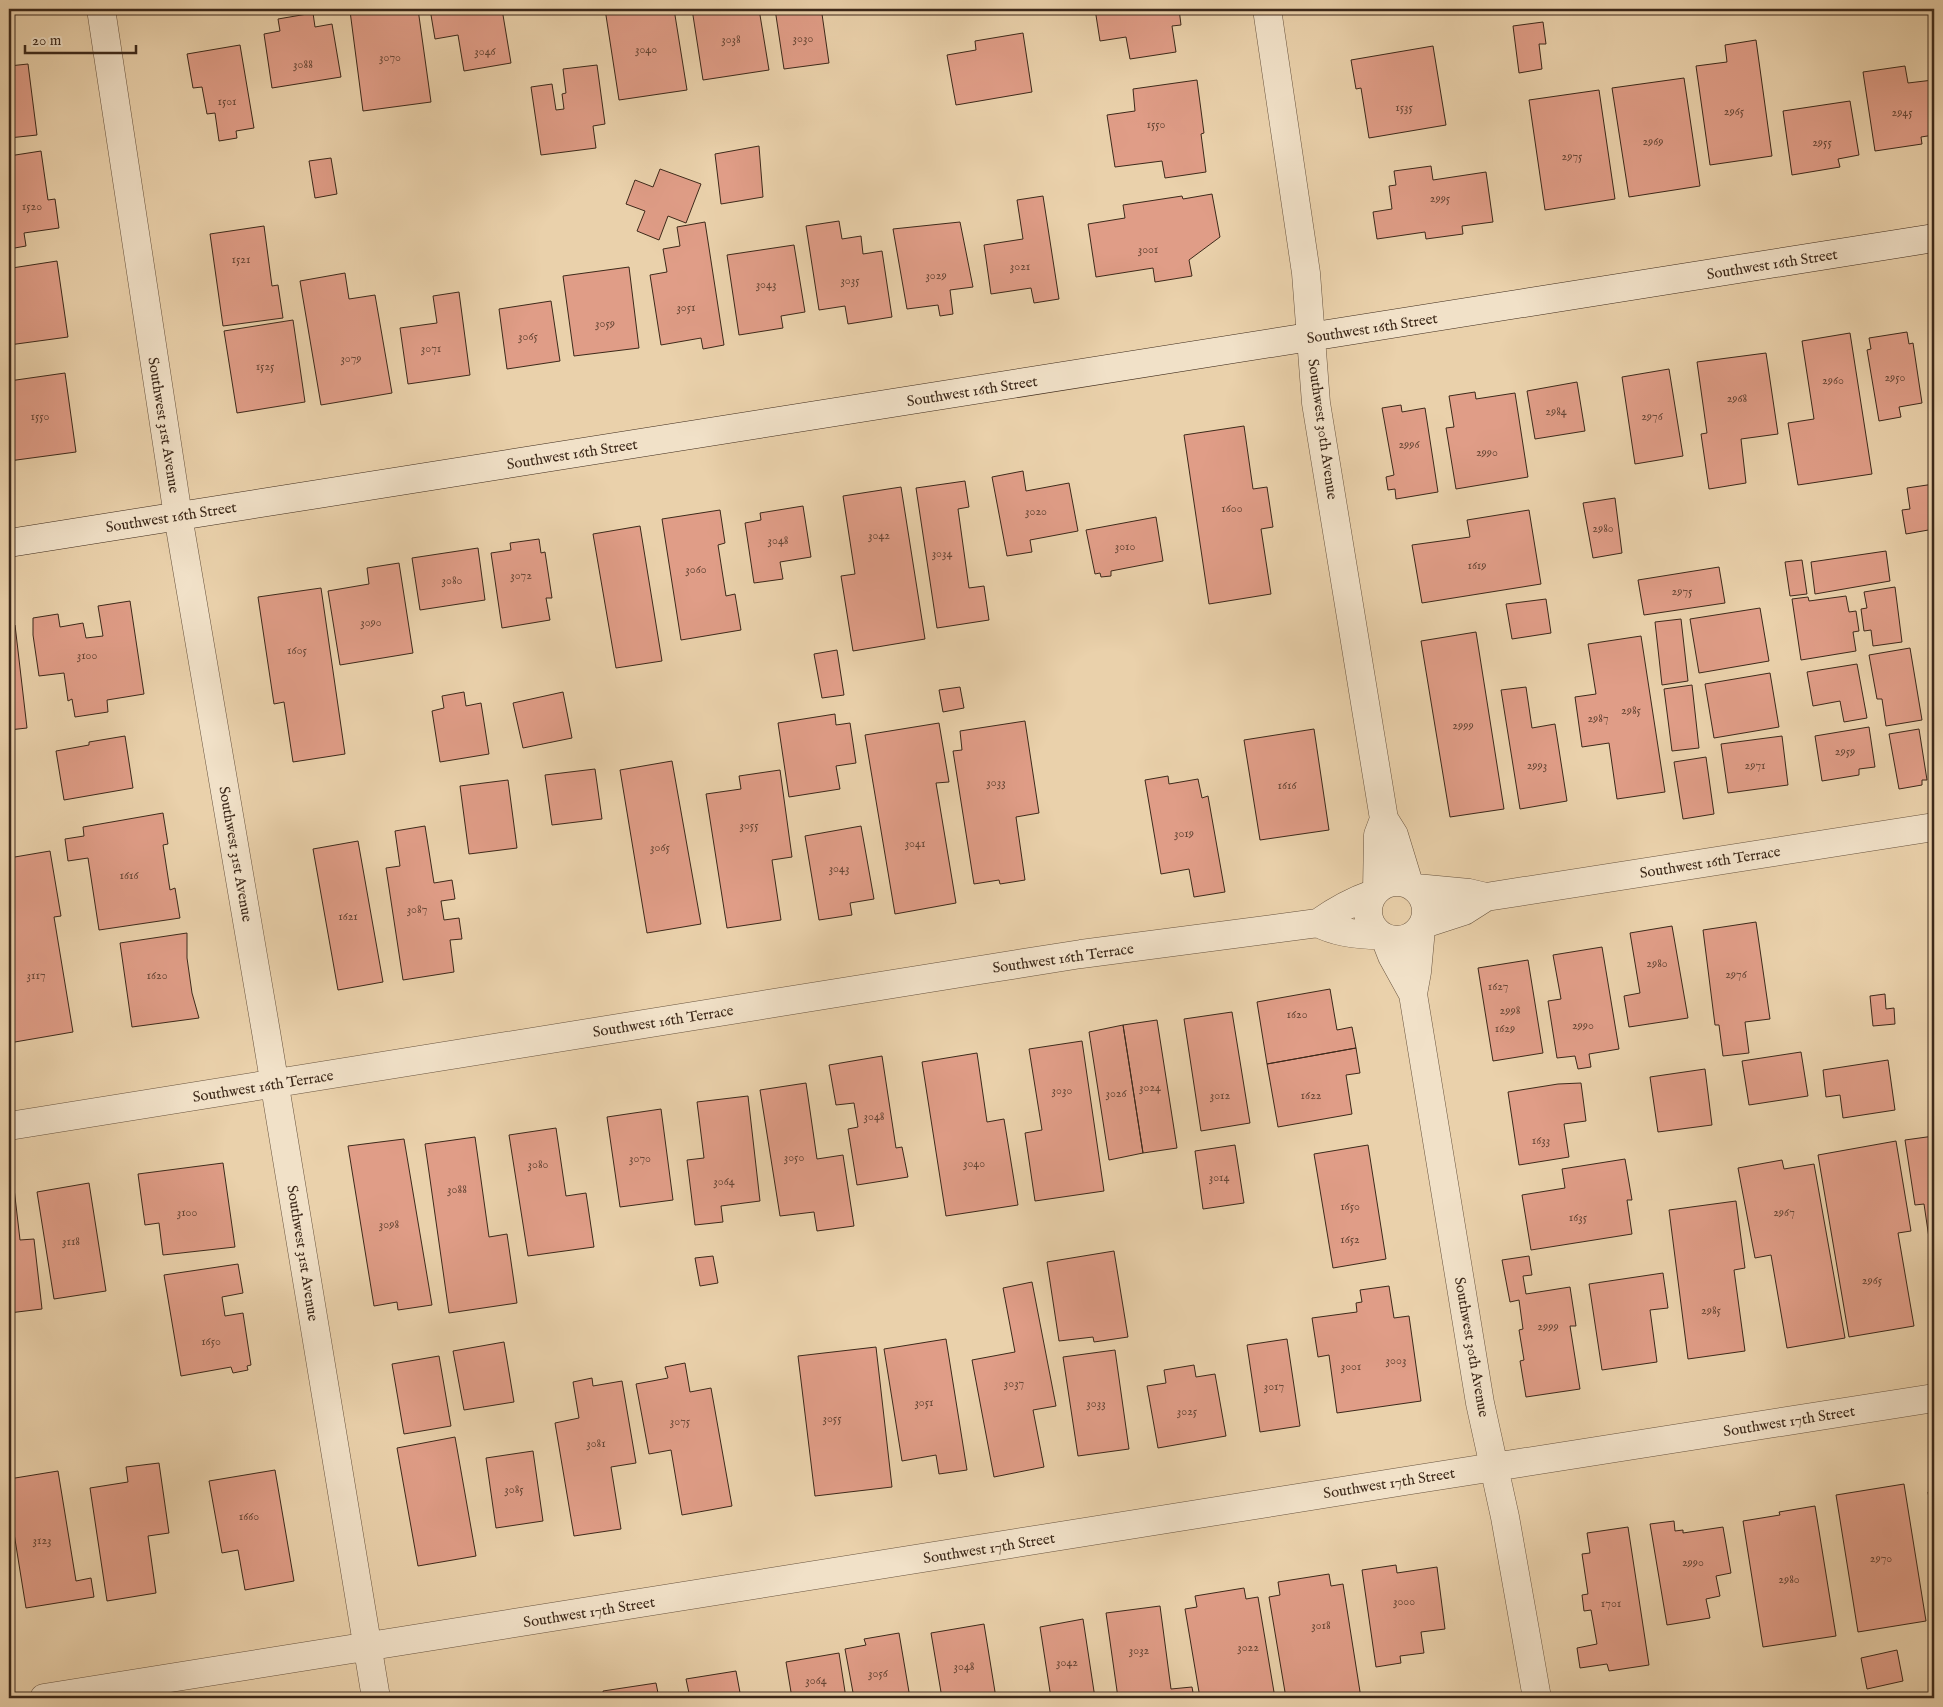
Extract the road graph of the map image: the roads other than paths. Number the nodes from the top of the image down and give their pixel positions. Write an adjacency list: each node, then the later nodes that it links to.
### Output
1 (102, 9): 5 (street, Southwest 31st Avenue)
2 (1266, 9): 4 (street, Southwest 30th Avenue)
3 (1934, 238): 4 (street, Southwest 16th Street)
4 (1312, 337): 5 (street, Southwest 16th Street); 7 (street, Southwest 30th Avenue)
5 (178, 516): 6 (street, Southwest 16th Street); 16 (street, Southwest 31st Avenue)
6 (9, 543)
7 (1384, 819): 9 (street, Southwest 30th Avenue); 10 (street, Southwest 30th Avenue)
8 (1934, 827): 11 (street, Southwest 16th Terrace)
9 (1412, 886): 10 (street); 11 (street, Southwest 16th Terrace); 13 (street)
10 (1375, 892): 12 (street, Southwest 16th Terrace); 14 (street)
11 (1486, 897): 13 (street, Southwest 16th Terrace)
12 (1318, 924): 14 (street, Southwest 16th Terrace); 16 (street, Southwest 16th Terrace)
13 (1422, 927): 14 (street); 15 (street, Southwest 30th Avenue)
14 (1382, 936): 15 (street, Southwest 30th Avenue)
15 (1414, 994): 19 (street, Southwest 30th Avenue)
16 (275, 1084): 17 (street, Southwest 16th Terrace); 20 (street, Southwest 31st Avenue)
17 (9, 1126)
18 (1934, 1398): 19 (street, Southwest 17th Street)
19 (1494, 1467): 20 (street, Southwest 17th Street); 23 (street, Southwest 30th Avenue)
20 (368, 1648): 21 (street, Southwest 17th Street); 22 (street, Southwest 31st Avenue)
21 (44, 1698)
22 (376, 1698)
23 (1537, 1698)

